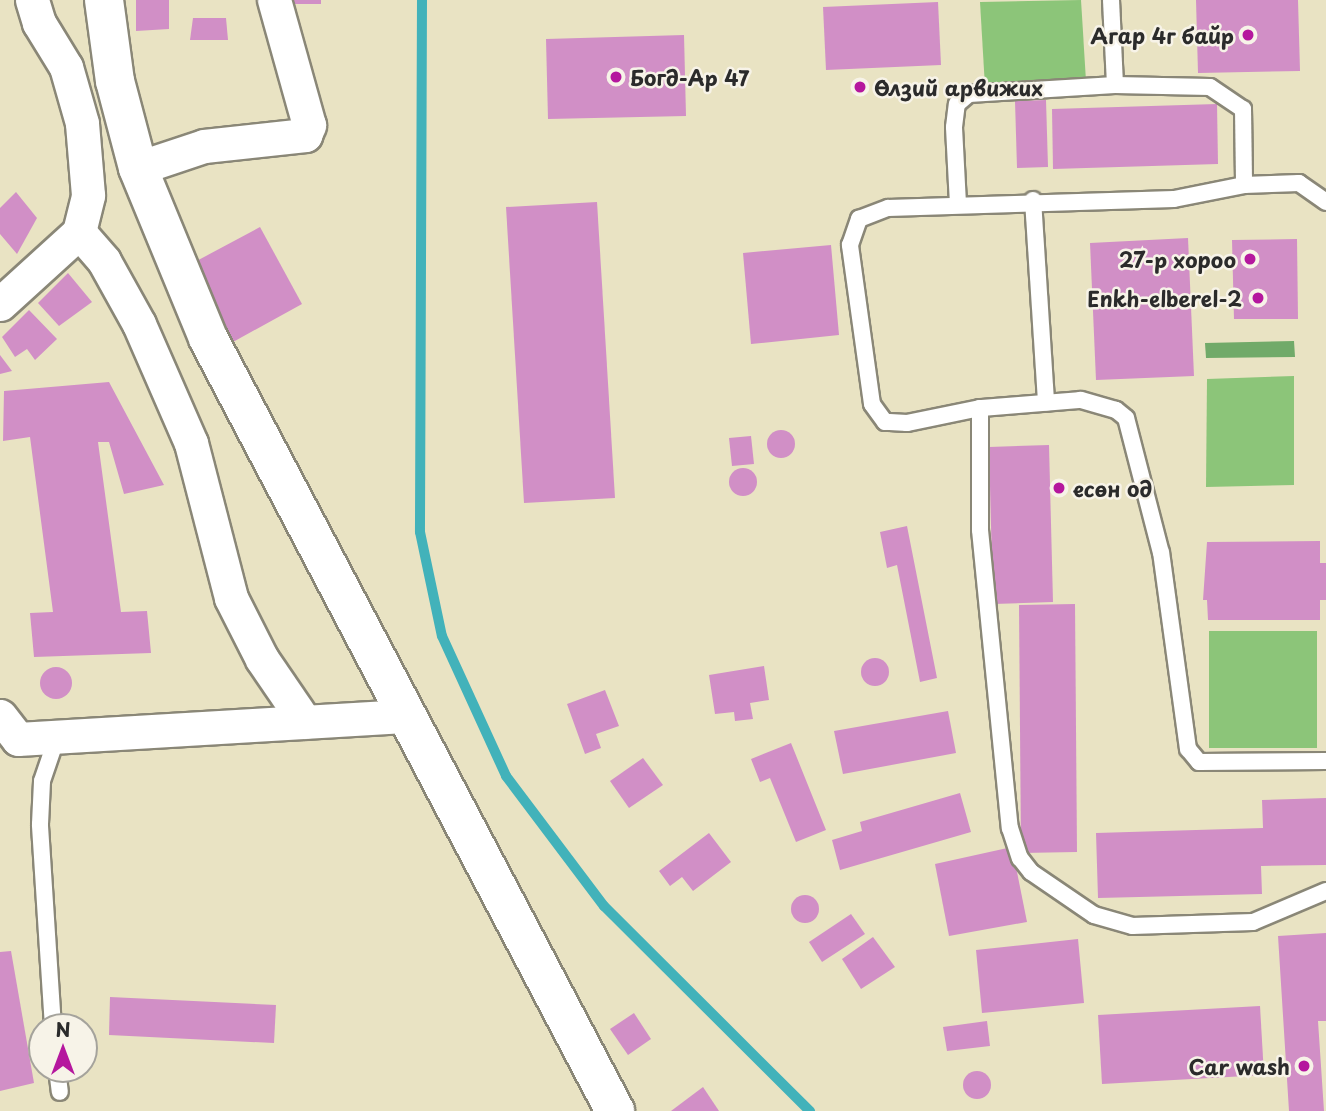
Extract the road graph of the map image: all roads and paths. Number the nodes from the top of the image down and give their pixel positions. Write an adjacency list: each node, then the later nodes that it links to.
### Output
1 (32, 0): 11 (street)
2 (104, 0): 6 (street)
3 (274, 0): 6 (street)
4 (1111, 0): 5 (lane)
5 (1115, 85): 7 (lane); 10 (lane)
6 (138, 168): 16 (street)
7 (1244, 185): 8 (lane); 9 (lane)
8 (1033, 200): 10 (lane); 13 (lane)
9 (1326, 202)
10 (958, 204): 14 (lane)
11 (79, 232): 12 (street); 17 (street)
12 (0, 304)
13 (1046, 403): 14 (lane); 19 (lane)
14 (980, 408): 20 (lane)
15 (0, 716): 18 (street)
16 (404, 716): 17 (street); 24 (street)
17 (305, 722): 18 (street)
18 (57, 737): 21 (lane)
19 (1326, 761)
20 (1326, 891)
21 (52, 1013)
22 (59, 1083): 23 (lane)
23 (60, 1093)
24 (615, 1111)

